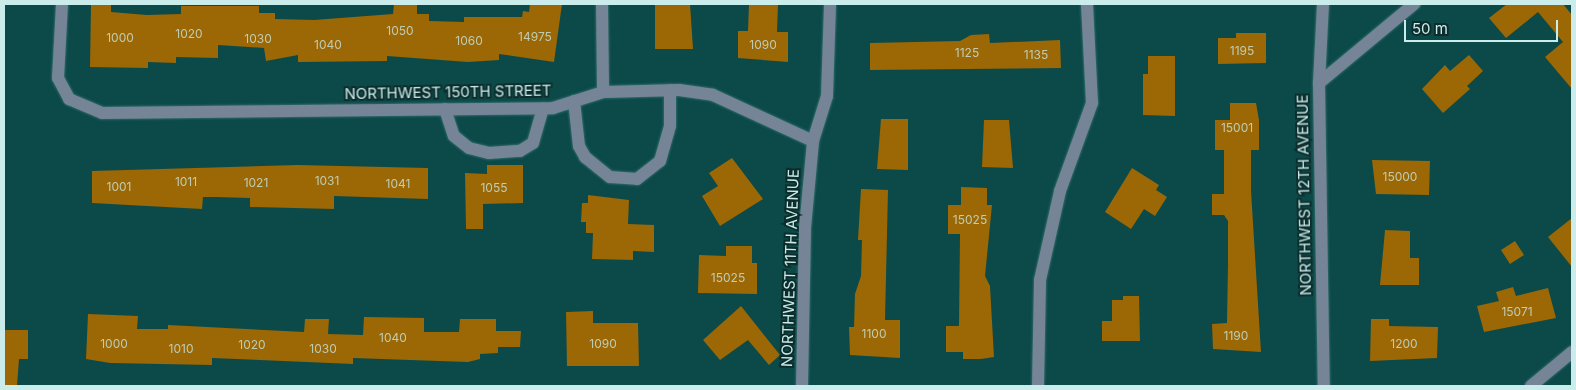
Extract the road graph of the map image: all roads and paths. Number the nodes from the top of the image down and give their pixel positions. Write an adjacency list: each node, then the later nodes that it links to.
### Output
1 (62, 4): 12 (street, NORTHWEST 150TH STREET)
2 (602, 4): 9 (street)
3 (830, 4): 13 (street, NORTHWEST 11TH AVENUE)
4 (1087, 4): 16 (street)
5 (1323, 4): 7 (street, NORTHWEST 12TH AVENUE)
6 (1414, 4): 7 (street)
7 (1319, 83): 17 (street, NORTHWEST 12TH AVENUE)
8 (670, 90): 9 (street, NORTHWEST 150TH STREET); 10 (street); 13 (street, NORTHWEST 150TH STREET)
9 (603, 92): 10 (street, NORTHWEST 150TH STREET)
10 (574, 101): 11 (street, NORTHWEST 150TH STREET)
11 (543, 108): 12 (street, NORTHWEST 150TH STREET); 12 (street)
12 (445, 109)
13 (813, 141): 15 (street, NORTHWEST 11TH AVENUE)
14 (1572, 352): 18 (street)
15 (802, 386)
16 (1038, 386)
17 (1324, 386)
18 (1531, 386)

